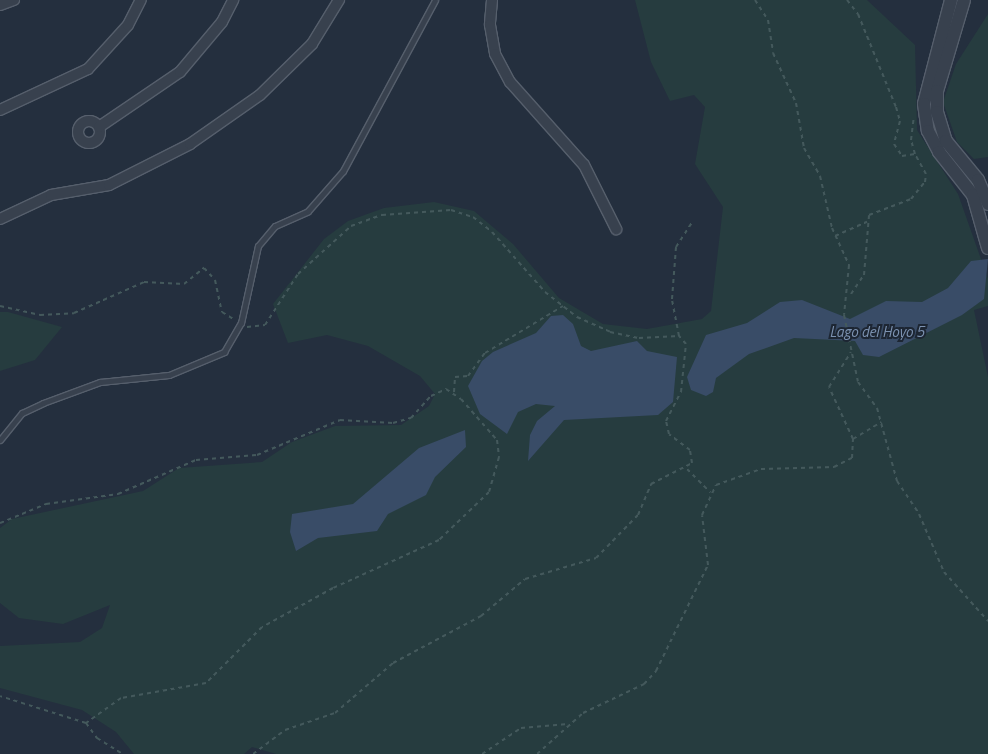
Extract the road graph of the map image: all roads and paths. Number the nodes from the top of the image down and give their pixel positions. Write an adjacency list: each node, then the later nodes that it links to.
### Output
1 (14, 0): 11 (street)
2 (141, 0): 13 (street)
3 (234, 0): 14 (street)
4 (339, 0): 17 (street)
5 (434, 0): 26 (lane)
6 (492, 0): 20 (street)
7 (755, 0): 21 (path)
8 (847, 0): 15 (path)
9 (951, 0): 22 (street)
10 (964, 0): 16 (street)
11 (0, 5)
12 (916, 109): 15 (path)
13 (0, 110)
14 (99, 127)
15 (915, 154): 19 (path)
16 (988, 204)
17 (0, 219)
18 (692, 222): 27 (path)
19 (867, 222): 21 (path); 23 (path)
20 (616, 228)
21 (835, 236): 23 (path)
22 (988, 248)
23 (850, 294): 28 (path)
24 (0, 306): 26 (path)
25 (563, 306): 26 (path); 27 (path); 29 (path)
26 (240, 323): 32 (lane)
27 (679, 336): 33 (path)
28 (851, 352): 30 (path); 31 (path)
29 (454, 392): 35 (path); 38 (path)
30 (882, 421): 31 (path); 36 (path)
31 (853, 439): 34 (path)
32 (0, 440)
33 (686, 468): 34 (path); 41 (path)
34 (710, 492): 39 (path)
35 (0, 523)
36 (988, 621)
37 (0, 696): 38 (path)
38 (86, 723): 40 (path)
39 (568, 724): 42 (path); 43 (path)
40 (123, 754)
41 (253, 754)
42 (482, 754)
43 (537, 754)

